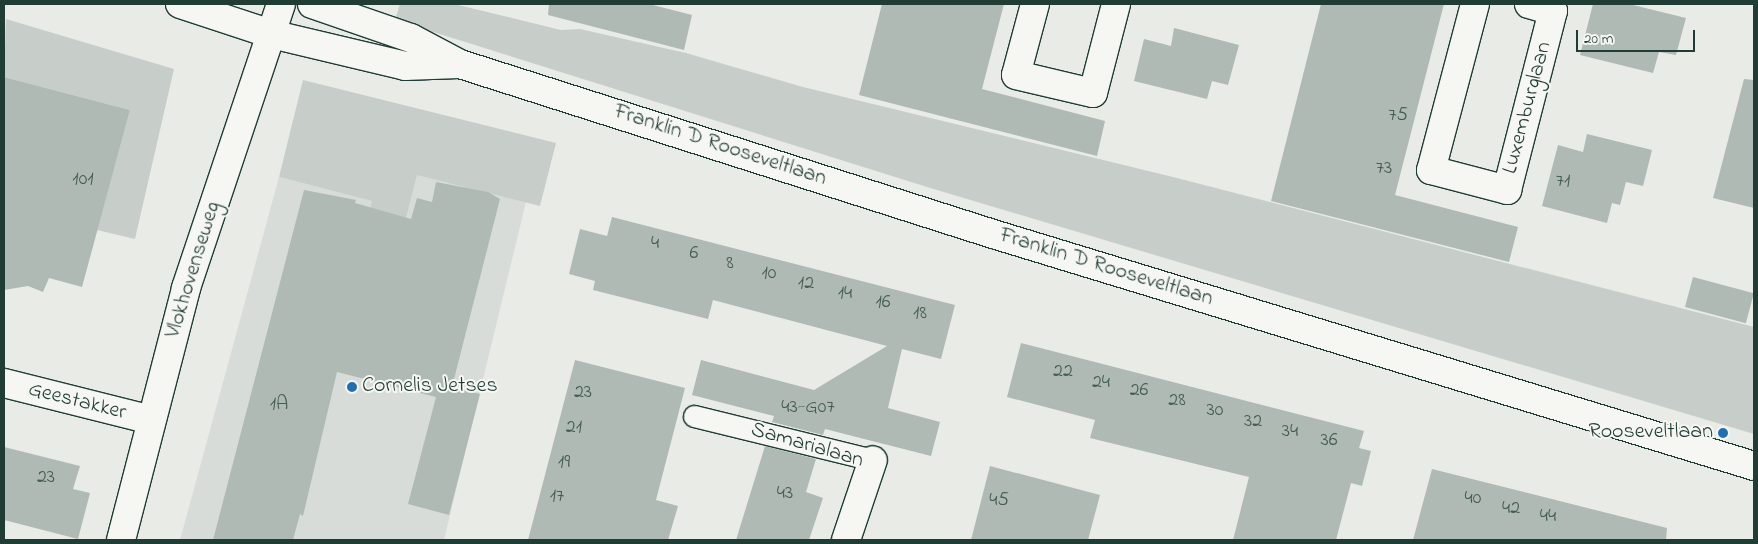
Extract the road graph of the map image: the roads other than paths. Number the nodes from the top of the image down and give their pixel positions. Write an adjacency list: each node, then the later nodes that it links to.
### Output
1 (180, 4): 8 (main road, Franklin D Rooseveltlaan)
2 (280, 4): 8 (main road, Vlokhovenseweg)
3 (312, 4): 9 (main road, Franklin D Rooseveltlaan)
4 (1035, 4): 5 (main road)
5 (1116, 4)
6 (1475, 4): 7 (main road, Luxemburglaan)
7 (1529, 4)
8 (271, 34): 9 (main road, Franklin D Rooseveltlaan); 12 (main road, Vlokhovenseweg)
9 (460, 64): 14 (main road, Franklin D Rooseveltlaan)
10 (4, 383): 12 (main road, Geestakker)
11 (694, 416): 13 (lane, Samarialaan)
12 (151, 420): 15 (main road, Vlokhovenseweg)
13 (873, 460): 16 (main road, Samarialaan)
14 (1754, 466)
15 (121, 540)
16 (846, 540)

